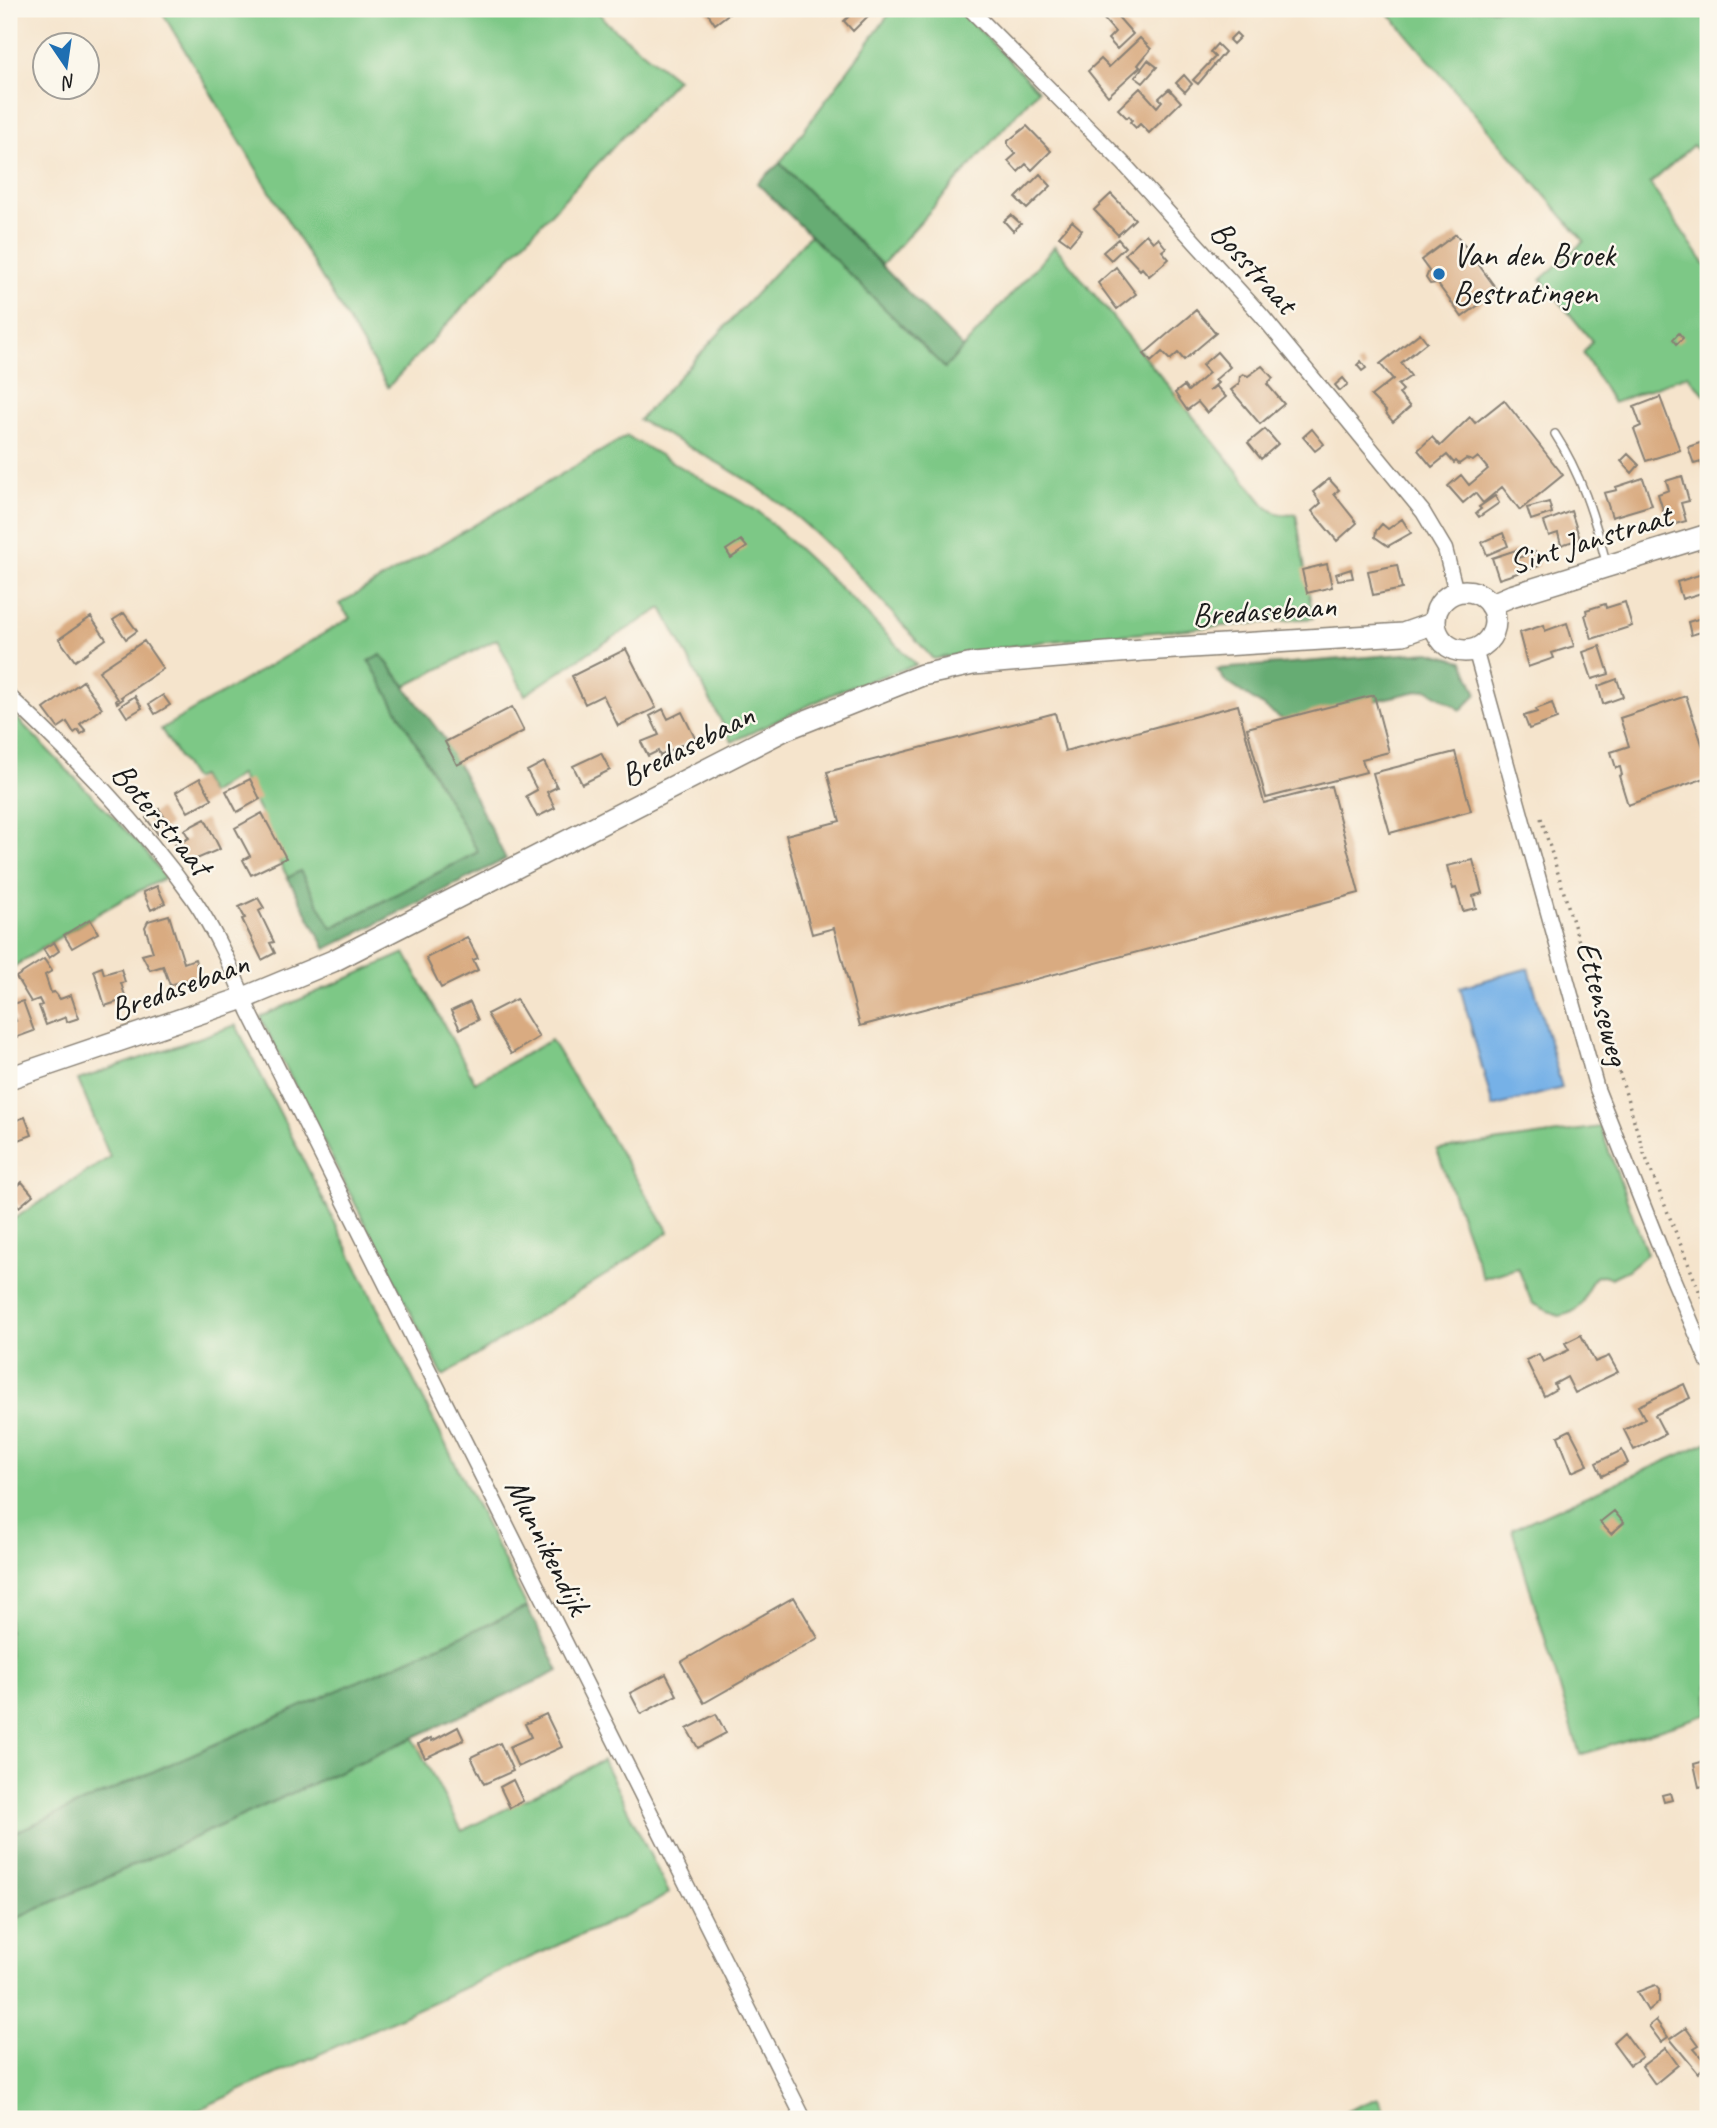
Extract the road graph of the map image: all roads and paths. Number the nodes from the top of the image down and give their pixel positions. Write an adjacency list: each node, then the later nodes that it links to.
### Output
1 (970, 9): 5 (street, Bosstraat)
2 (1555, 434): 4 (lane)
3 (1708, 535): 4 (street, Sint Janstraat)
4 (1607, 566): 6 (street, Sint Janstraat)
5 (1456, 592): 6 (street); 7 (street)
6 (1490, 605): 8 (street)
7 (1434, 623): 8 (street); 11 (street, Bredasebaan)
8 (1475, 649): 14 (street, Ettenseweg)
9 (9, 696): 11 (street, Boterstraat)
10 (1557, 874): 13 (path, Ettenseweg)
11 (244, 998): 12 (street, Bredasebaan); 17 (street, Munnikendijk)
12 (9, 1078)
13 (1708, 1313)
14 (1708, 1362)
15 (9, 2100): 16 (path)
16 (19, 2119)
17 (804, 2119)

